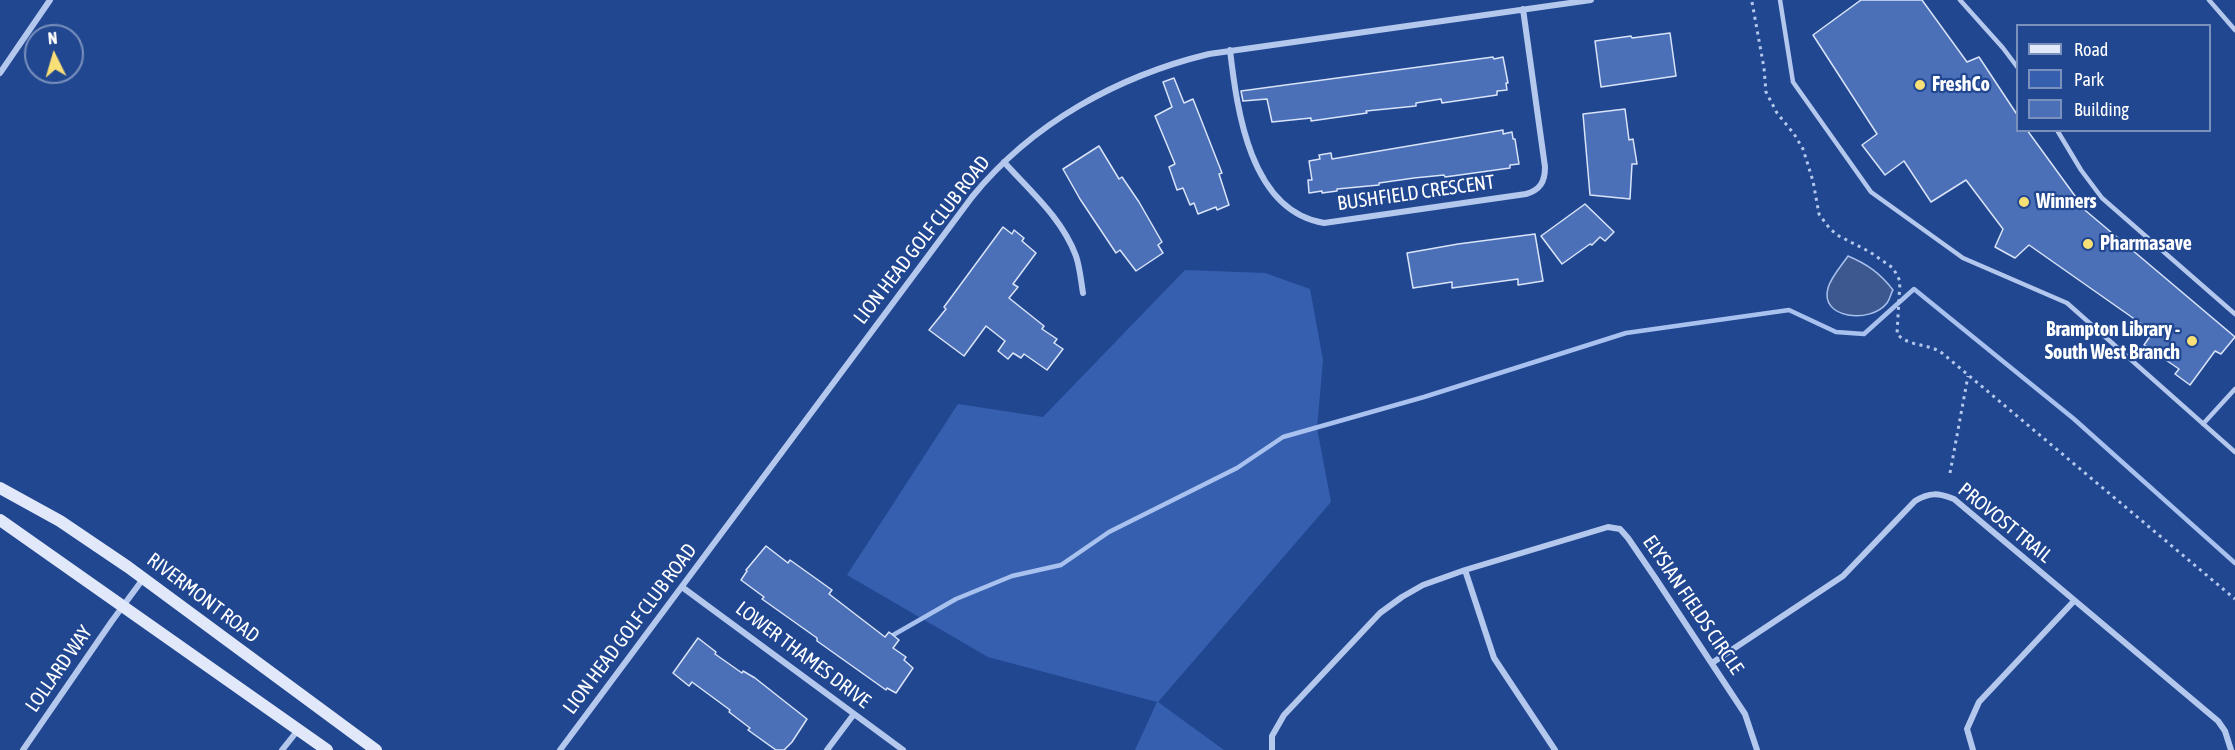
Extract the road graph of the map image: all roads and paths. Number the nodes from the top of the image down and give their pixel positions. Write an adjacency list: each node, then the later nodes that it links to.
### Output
1 (50, 0): 11 (street)
2 (1591, 0): 7 (street, LION HEAD GOLF CLUB ROAD)
3 (1780, 0): 18 (lane)
4 (1960, 0): 10 (lane)
5 (2209, 0): 8 (lane)
6 (1752, 2): 16 (path)
7 (1523, 9): 9 (street, LION HEAD GOLF CLUB ROAD); 9 (street, BUSHFIELD CRESCENT)
8 (2235, 30)
9 (1230, 50): 13 (street, LION HEAD GOLF CLUB ROAD)
10 (2016, 65)
11 (0, 73)
12 (2058, 132): 15 (lane)
13 (1004, 162): 14 (street); 25 (street, LION HEAD GOLF CLUB ROAD)
14 (1083, 293)
15 (2235, 314)
16 (1968, 376): 20 (path); 26 (path)
17 (2235, 389): 18 (lane)
18 (2203, 424): 19 (lane)
19 (2235, 452)
20 (1950, 473)
21 (0, 488): 24 (street, RIVERMONT ROAD)
22 (0, 520): 28 (street)
23 (1465, 570): 29 (street, ELYSIAN FIELDS CIRCLE); 39 (street, ELYSIAN FIELDS CIRCLE); 40 (street)
24 (144, 579): 28 (street, LOLLARD WAY); 35 (street, RIVERMONT ROAD)
25 (682, 587): 30 (street, LOWER THAMES DRIVE); 36 (street, LION HEAD GOLF CLUB ROAD)
26 (2235, 599)
27 (2074, 601): 29 (street, PROVOST TRAIL); 42 (street); 43 (street, PROVOST TRAIL)
28 (122, 606): 31 (street); 32 (street, LOLLARD WAY)
29 (1712, 663): 41 (street, ELYSIAN FIELDS CIRCLE)
30 (854, 714): 37 (street); 38 (street, LOWER THAMES DRIVE)
31 (299, 729): 33 (street); 34 (street)
32 (23, 750)
33 (282, 750)
34 (327, 750)
35 (376, 750)
36 (560, 750)
37 (827, 750)
38 (903, 750)
39 (1272, 750)
40 (1555, 750)
41 (1757, 750)
42 (1973, 750)
43 (2231, 750)

